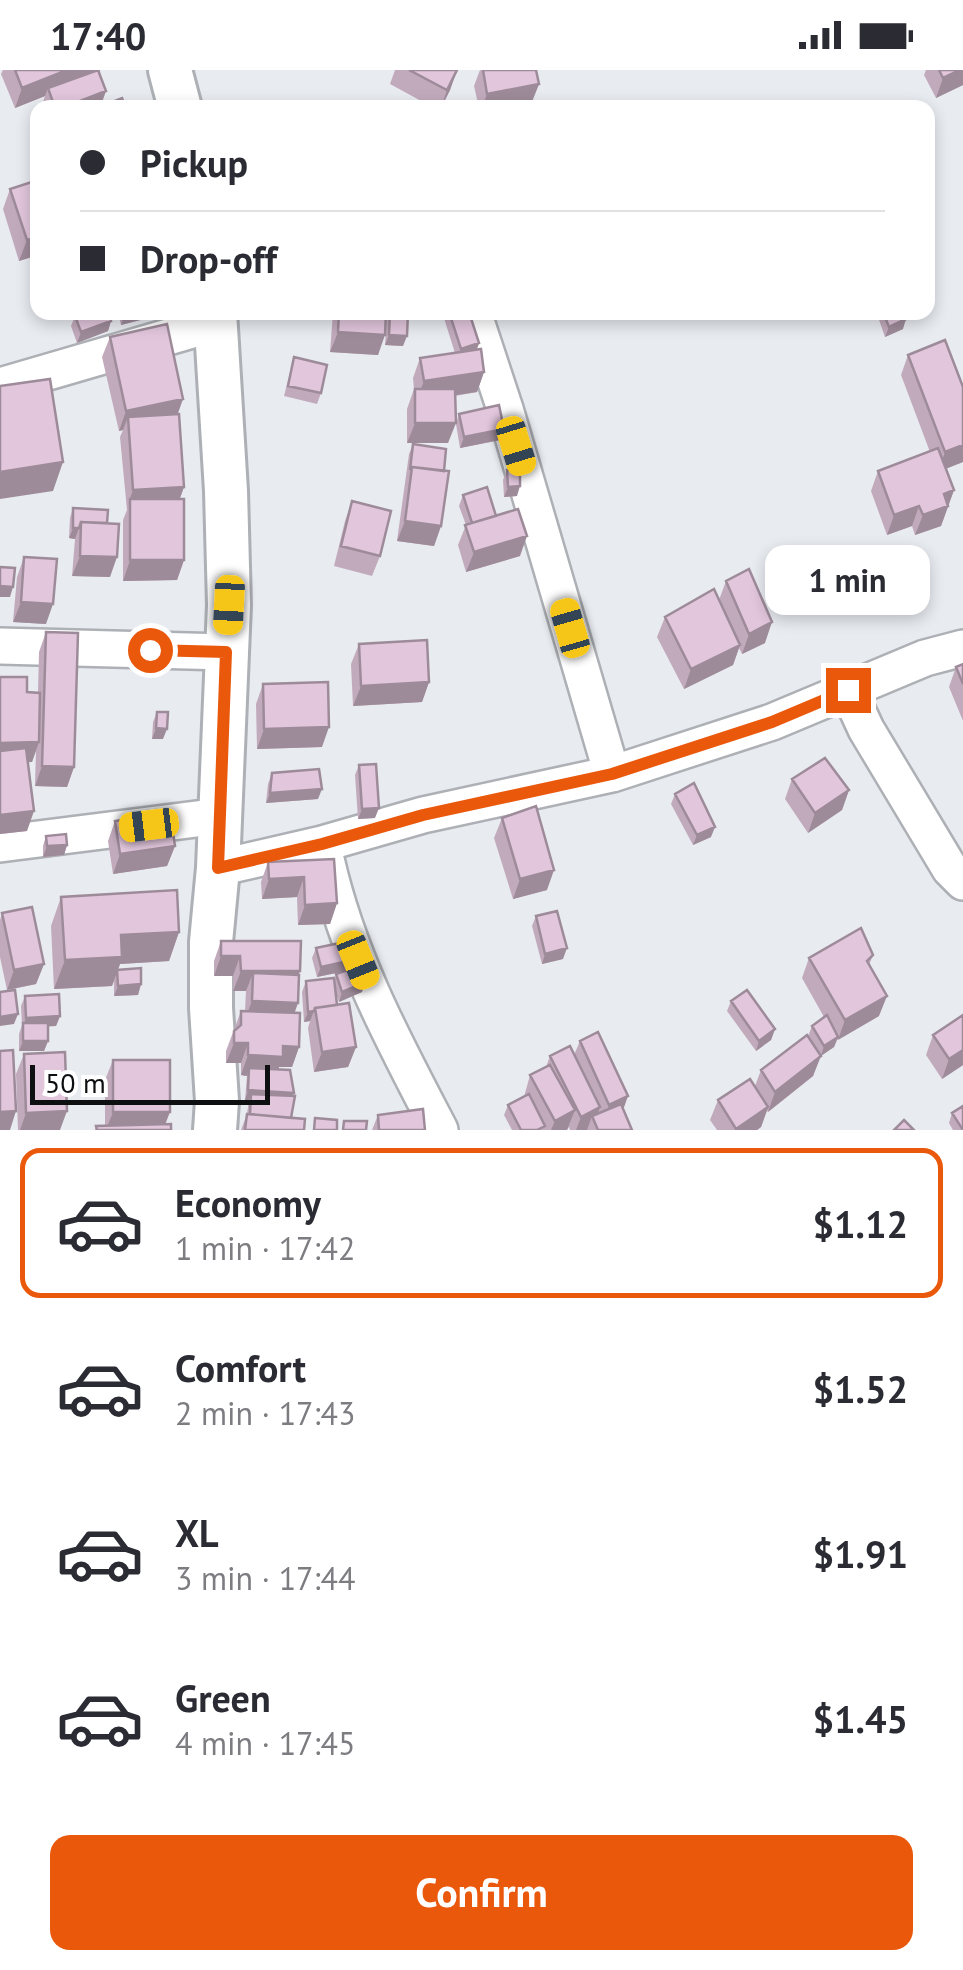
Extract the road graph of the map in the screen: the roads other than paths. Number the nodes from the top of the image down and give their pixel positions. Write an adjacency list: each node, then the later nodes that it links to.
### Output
1 (170, 70): 2 (street)
2 (178, 100)
3 (209, 320): 6 (street)
4 (215, 320): 9 (street)
5 (476, 320): 11 (street)
6 (0, 386)
7 (0, 646): 9 (street)
8 (963, 648): 10 (street)
9 (226, 652): 12 (street)
10 (848, 690): 11 (street); 16 (street)
11 (612, 774): 14 (street)
12 (220, 816): 13 (street); 15 (street)
13 (0, 844)
14 (322, 844): 15 (street); 18 (street)
15 (218, 868): 17 (street)
16 (963, 882)
17 (215, 1130)
18 (440, 1130)

